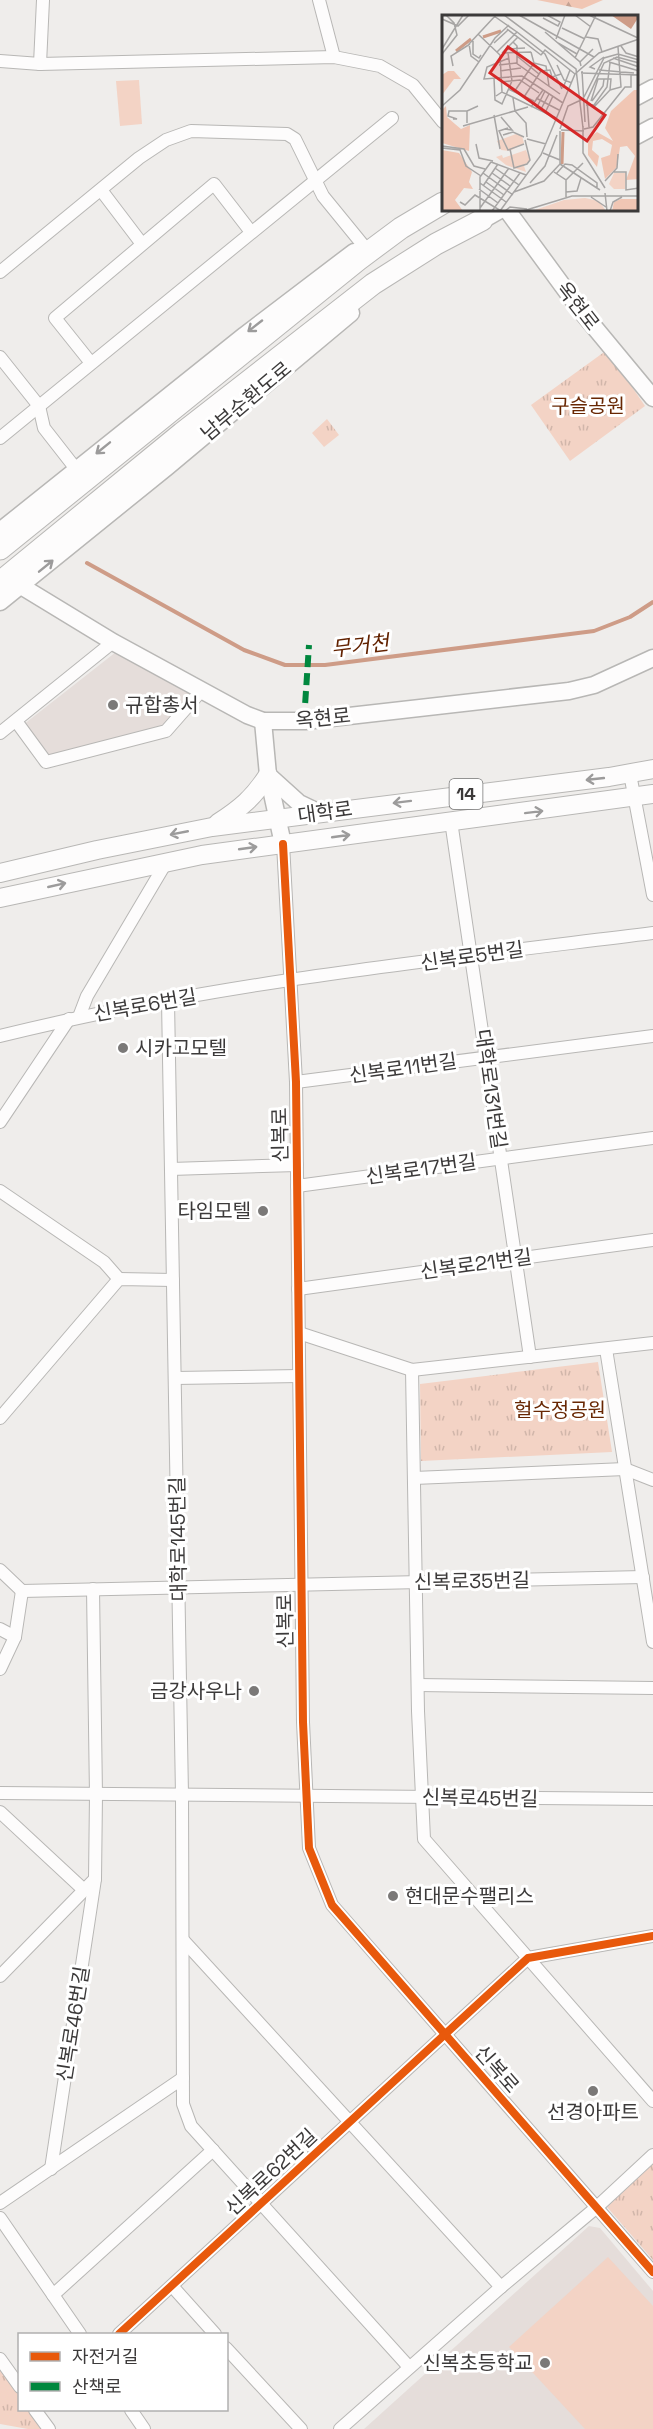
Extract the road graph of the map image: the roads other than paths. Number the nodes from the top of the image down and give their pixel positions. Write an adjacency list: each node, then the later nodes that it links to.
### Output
1 (43, 0): 5 (street)
2 (319, 0): 3 (street)
3 (334, 57): 5 (street); 9 (street)
4 (0, 61): 5 (street)
5 (40, 64)
6 (653, 88): 7 (main road)
7 (638, 96)
8 (392, 118): 12 (street)
9 (442, 121)
10 (653, 127): 11 (main road)
11 (638, 135)
12 (314, 181): 13 (street); 18 (street); 20 (street)
13 (101, 190): 19 (street); 21 (street)
14 (442, 202): 20 (main road)
15 (442, 203): 29 (highway)
16 (508, 212): 24 (main road, 옥현로)
17 (491, 215): 30 (highway); 31 (main road, 남부순환도로, one-way to 17)
18 (251, 232): 19 (street); 23 (street)
19 (142, 244): 23 (street)
20 (363, 245): 27 (main road, one-way to 27)
21 (0, 271)
22 (0, 357): 25 (street)
23 (91, 363): 25 (street)
24 (653, 399)
25 (39, 406): 26 (street); 27 (street)
26 (0, 438)
27 (76, 469): 28 (main road)
28 (0, 531)
29 (0, 549)
30 (0, 582)
31 (21, 585): 32 (main road, 남부순환도로); 33 (main road, 옥현로)
32 (0, 602)
33 (113, 642): 35 (main road, 옥현로); 37 (street)
34 (653, 658): 36 (main road, 옥현로)
35 (202, 690): 36 (main road, 옥현로); 37 (street)
36 (263, 721): 41 (main road)
37 (16, 722): 38 (street)
38 (0, 733)
39 (653, 769): 40 (main road, 대학로 / 14)
40 (630, 774): 43 (street); 44 (main road, 대학로 / 14, one-way to 44)
41 (268, 775): 44 (main road); 45 (main road); 47 (main road)
42 (653, 794): 43 (main road, 대학로 / 14)
43 (634, 798): 46 (main road, 대학로 / 14, one-way to 43); 51 (street)
44 (320, 813): 45 (main road, 대학로 / 14)
45 (278, 819): 47 (main road, 대학로 / 14); 48 (main road)
46 (451, 821): 48 (main road, 대학로 / 14, one-way to 46); 54 (street, 대학로131번길)
47 (212, 827): 50 (main road, 대학로 / 14, one-way to 50)
48 (283, 844): 49 (main road, 대학로 / 14, one-way to 48); 55 (street, 신복로)
49 (167, 861): 52 (main road, 대학로 / 14, one-way to 49); 57 (street)
50 (0, 873)
51 (653, 895)
52 (0, 898)
53 (653, 933): 54 (street, 신복로5번길)
54 (472, 955): 55 (street, 신복로5번길); 60 (street, 대학로131번길)
55 (291, 981): 56 (street, 신복로6번길); 61 (street, 신복로)
56 (168, 1001): 57 (street, 신복로6번길); 66 (street, 대학로145번길)
57 (74, 1018): 58 (street, 신복로6번길); 62 (street)
58 (0, 1036)
59 (653, 1036): 60 (street, 신복로11번길)
60 (487, 1057): 61 (street, 신복로11번길); 64 (street, 대학로131번길)
61 (296, 1082): 65 (street, 신복로)
62 (0, 1122)
63 (653, 1138): 64 (street, 신복로17번길)
64 (501, 1158): 67 (street, 신복로17번길); 70 (street, 대학로131번길)
65 (297, 1165): 66 (street); 67 (street, 신복로)
66 (171, 1169): 72 (street, 대학로145번길)
67 (297, 1186): 73 (street, 신복로)
68 (0, 1191): 71 (street)
69 (653, 1240): 70 (street, 신복로21번길)
70 (516, 1259): 73 (street, 신복로21번길); 77 (street, 대학로131번길)
71 (119, 1279): 72 (street); 81 (street)
72 (173, 1280): 80 (street, 대학로145번길)
73 (298, 1288): 74 (street, 신복로)
74 (298, 1333): 78 (street); 79 (street, 신복로)
75 (653, 1343): 76 (street)
76 (606, 1349): 77 (street); 82 (street)
77 (530, 1357): 78 (street)
78 (412, 1370): 83 (street)
79 (299, 1376): 80 (street); 88 (street, 신복로)
80 (175, 1378): 89 (street, 대학로145번길)
81 (0, 1418)
82 (625, 1469): 83 (street); 84 (street); 86 (street)
83 (414, 1478): 87 (street)
84 (653, 1480)
85 (0, 1570): 91 (street)
86 (643, 1577): 87 (street, 신복로35번길); 94 (street)
87 (416, 1582): 88 (street, 신복로35번길); 96 (street)
88 (301, 1584): 89 (street, 신복로35번길); 101 (street, 신복로)
89 (179, 1587): 90 (street, 신복로35번길); 100 (street, 대학로145번길)
90 (93, 1589): 91 (street, 신복로35번길); 99 (street, 신복로46번길)
91 (22, 1591): 93 (street)
92 (0, 1629): 93 (street)
93 (15, 1637): 95 (street)
94 (653, 1642)
95 (0, 1669)
96 (418, 1684): 97 (street); 102 (street)
97 (653, 1688)
98 (0, 1793): 99 (street)
99 (96, 1795): 100 (street); 105 (street, 신복로46번길)
100 (182, 1795): 101 (street); 108 (street, 대학로145번길)
101 (307, 1796): 102 (street, 신복로45번길); 111 (street, 신복로)
102 (422, 1797): 103 (street, 신복로45번길); 109 (street)
103 (653, 1799)
104 (0, 1812): 106 (street)
105 (94, 1879): 106 (street); 117 (street, 신복로46번길)
106 (84, 1890): 110 (street)
107 (653, 1936): 109 (street)
108 (183, 1940): 112 (street, 대학로145번길); 114 (street)
109 (528, 1958): 111 (street, 신복로62번길); 113 (street)
110 (0, 1976)
111 (445, 2034): 114 (street, 신복로62번길); 120 (street, 신복로)
112 (183, 2078): 115 (street, 대학로145번길); 117 (street)
113 (653, 2101)
114 (350, 2121): 119 (street, 신복로62번길); 124 (street)
115 (213, 2150): 119 (street, 대학로145번길); 125 (street)
116 (653, 2155): 120 (street)
117 (51, 2169): 118 (street)
118 (0, 2203)
119 (261, 2204): 123 (street, 신복로62번길); 131 (street, 대학로145번길)
120 (597, 2207): 122 (street, 신복로); 124 (street)
121 (0, 2218): 125 (street)
122 (653, 2272)
123 (172, 2286): 127 (street, 신복로62번길); 128 (street)
124 (501, 2287): 131 (street)
125 (53, 2295): 126 (street)
126 (79, 2333)
127 (120, 2333)
128 (214, 2333)
129 (228, 2350): 137 (street)
130 (0, 2359): 132 (street)
131 (410, 2367): 138 (street)
132 (18, 2384)
133 (36, 2411): 135 (street)
134 (132, 2411): 136 (street)
135 (49, 2429)
136 (144, 2429)
137 (301, 2429)
138 (340, 2429)

